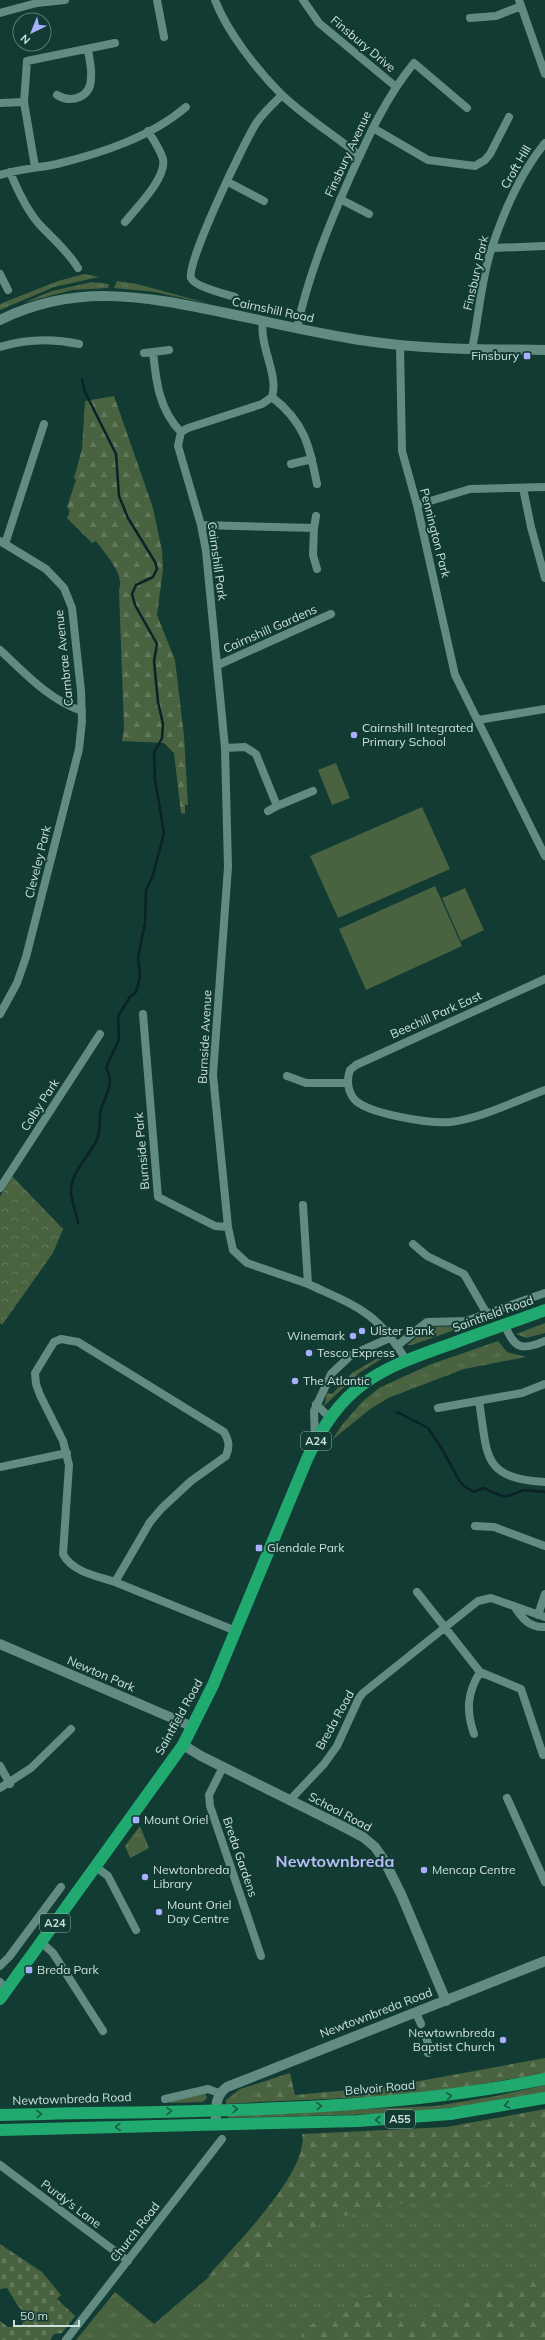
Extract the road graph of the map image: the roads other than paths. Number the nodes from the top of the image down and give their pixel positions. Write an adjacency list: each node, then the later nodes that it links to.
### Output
1 (65, 0): 6 (street)
2 (157, 0): 8 (street)
3 (215, 0): 14 (street)
4 (303, 0): 12 (street, Finsbury Drive)
5 (520, 3): 7 (street); 11 (street)
6 (0, 13)
7 (470, 18)
8 (164, 37)
9 (115, 43): 10 (street)
10 (88, 49): 13 (street); 15 (street)
11 (545, 74)
12 (395, 86): 18 (street, Finsbury Avenue); 20 (street, Finsbury Avenue)
13 (57, 95)
14 (282, 95): 23 (street); 27 (street)
15 (24, 102): 16 (street); 24 (street)
16 (0, 103)
17 (186, 106): 21 (street)
18 (467, 108)
19 (509, 117): 20 (street)
20 (373, 128): 23 (street, Finsbury Avenue)
21 (148, 131): 24 (street); 32 (street)
22 (545, 143): 30 (street, Croft Hill)
23 (360, 156): 28 (street, Finsbury Avenue)
24 (35, 167): 25 (street)
25 (10, 172): 26 (street); 35 (street)
26 (0, 175)
27 (228, 182): 29 (street); 38 (street)
28 (340, 199): 31 (street); 41 (street, Finsbury Avenue)
29 (264, 201)
30 (509, 204): 34 (street, Finsbury Park)
31 (369, 214)
32 (125, 222)
33 (545, 246): 34 (street)
34 (492, 248): 45 (street, Finsbury Park)
35 (78, 268)
36 (0, 274): 37 (street)
37 (8, 290)
38 (235, 297)
39 (0, 320): 40 (street, Cairnshill Road)
40 (263, 321): 41 (street, Cairnshill Road); 50 (street)
41 (297, 328): 43 (street, Cairnshill Road)
42 (79, 344): 44 (street)
43 (400, 346): 45 (street, Cairnshill Road); 58 (street, Pennington Park)
44 (0, 347)
45 (472, 349): 47 (street, Cairnshill Road)
46 (169, 350): 48 (street)
47 (545, 350)
48 (153, 352): 49 (street); 52 (street)
49 (144, 353)
50 (272, 397): 52 (street); 53 (street)
51 (44, 424): 62 (street)
52 (181, 432): 60 (street, Cairnshill Park)
53 (312, 459): 54 (street); 55 (street)
54 (290, 464)
55 (317, 484)
56 (545, 487): 57 (street)
57 (523, 488): 58 (street); 64 (street)
58 (417, 505): 70 (street, Pennington Park)
59 (316, 516): 61 (street)
60 (201, 525): 61 (street); 67 (street, Cairnshill Park)
61 (314, 528): 63 (street)
62 (3, 543): 69 (street, Carnbrae Avenue)
63 (317, 569)
64 (545, 578)
65 (331, 614): 67 (street, Cairnshill Gardens)
66 (0, 650): 69 (street)
67 (218, 665): 71 (street, Cairnshill Park)
68 (545, 709): 70 (street)
69 (82, 711): 78 (street, Cleveley Park)
70 (478, 720): 75 (street, Pennington Park)
71 (225, 748): 73 (street); 76 (street, Cairnshill Park)
72 (313, 791): 73 (street)
73 (277, 806): 74 (street)
74 (268, 811)
75 (545, 856)
76 (228, 872): 86 (street, Burnside Avenue)
77 (545, 979): 82 (street, Beechill Park East)
78 (0, 1014)
79 (144, 1014): 86 (street, Burnside Park)
80 (100, 1034): 84 (street, Colby Park)
81 (287, 1076): 82 (street)
82 (348, 1083): 83 (street)
83 (545, 1090)
84 (0, 1188)
85 (303, 1205): 88 (street)
86 (228, 1227): 88 (street)
87 (413, 1244): 91 (street)
88 (308, 1284): 93 (street)
89 (545, 1293): 91 (street, Saintfield Road)
90 (545, 1310): 92 (highway, Saintfield Road / A24)
91 (487, 1314): 95 (street, Saintfield Road)
92 (505, 1325): 94 (street); 96 (highway, Saintfield Road / A24)
93 (392, 1337): 95 (street); 99 (street, Saintfield Road)
94 (545, 1341)
95 (398, 1345): 96 (street)
96 (406, 1360): 101 (highway, Saintfield Road / A24)
97 (545, 1384): 98 (street)
98 (479, 1401): 100 (street); 105 (street)
99 (316, 1404): 101 (street); 102 (street, Saintfield Road)
100 (438, 1408)
101 (330, 1418): 102 (highway, Saintfield Road / A24)
102 (315, 1442): 115 (highway, Saintfield Road / A24)
103 (67, 1453): 104 (street); 108 (street); 108 (street)
104 (0, 1467)
105 (545, 1482)
106 (475, 1526): 107 (street)
107 (545, 1546)
108 (115, 1582): 115 (street)
109 (417, 1592): 114 (street)
110 (545, 1594): 112 (street)
111 (514, 1606): 112 (street, Breda Road); 113 (street); 114 (street, Breda Road)
112 (541, 1616)
113 (545, 1627)
114 (444, 1628): 117 (street); 128 (street, Breda Road)
115 (236, 1631): 118 (highway, Saintfield Road / A24)
116 (0, 1644): 118 (street, Newton Park)
117 (480, 1672): 120 (street); 122 (street)
118 (193, 1727): 121 (highway, Saintfield Road / A24)
119 (72, 1729): 125 (street)
120 (474, 1734)
121 (182, 1745): 124 (street, School Road); 129 (highway, Saintfield Road / A24)
122 (543, 1755)
123 (0, 1766): 125 (street)
124 (223, 1767): 128 (street, School Road); 134 (street, Breda Gardens)
125 (10, 1784): 126 (street)
126 (0, 1788)
127 (507, 1798): 130 (street)
128 (290, 1800): 138 (street, School Road)
129 (96, 1866): 132 (street); 133 (highway, Saintfield Road / A24)
130 (545, 1882)
131 (61, 1886): 136 (street)
132 (136, 1930)
133 (41, 1942): 137 (highway, Saintfield Road / A24); 141 (street)
134 (261, 1956)
135 (545, 1961): 138 (street, Newtownbreda Road)
136 (0, 1966)
137 (1, 1993)
138 (446, 2001): 139 (street, Newtownbreda Road)
139 (416, 2013): 140 (street); 145 (street, Newtownbreda Road)
140 (421, 2024)
141 (103, 2031)
142 (425, 2034): 143 (street)
143 (428, 2053)
144 (545, 2079): 148 (highway, Belvoir Road / A55, one-way to 144)
145 (219, 2093): 147 (street); 148 (street)
146 (545, 2098): 150 (highway, A55, one-way to 150)
147 (166, 2099)
148 (216, 2110): 149 (highway, Newtownbreda Road / A55, one-way to 148); 150 (street)
149 (0, 2115)
150 (216, 2125): 151 (highway, A55, one-way to 151)
151 (0, 2130)
152 (222, 2139): 154 (street, Church Road)
153 (0, 2165): 154 (street, Purdy's Lane)
154 (128, 2261): 155 (street, Church Road)
155 (66, 2340)

